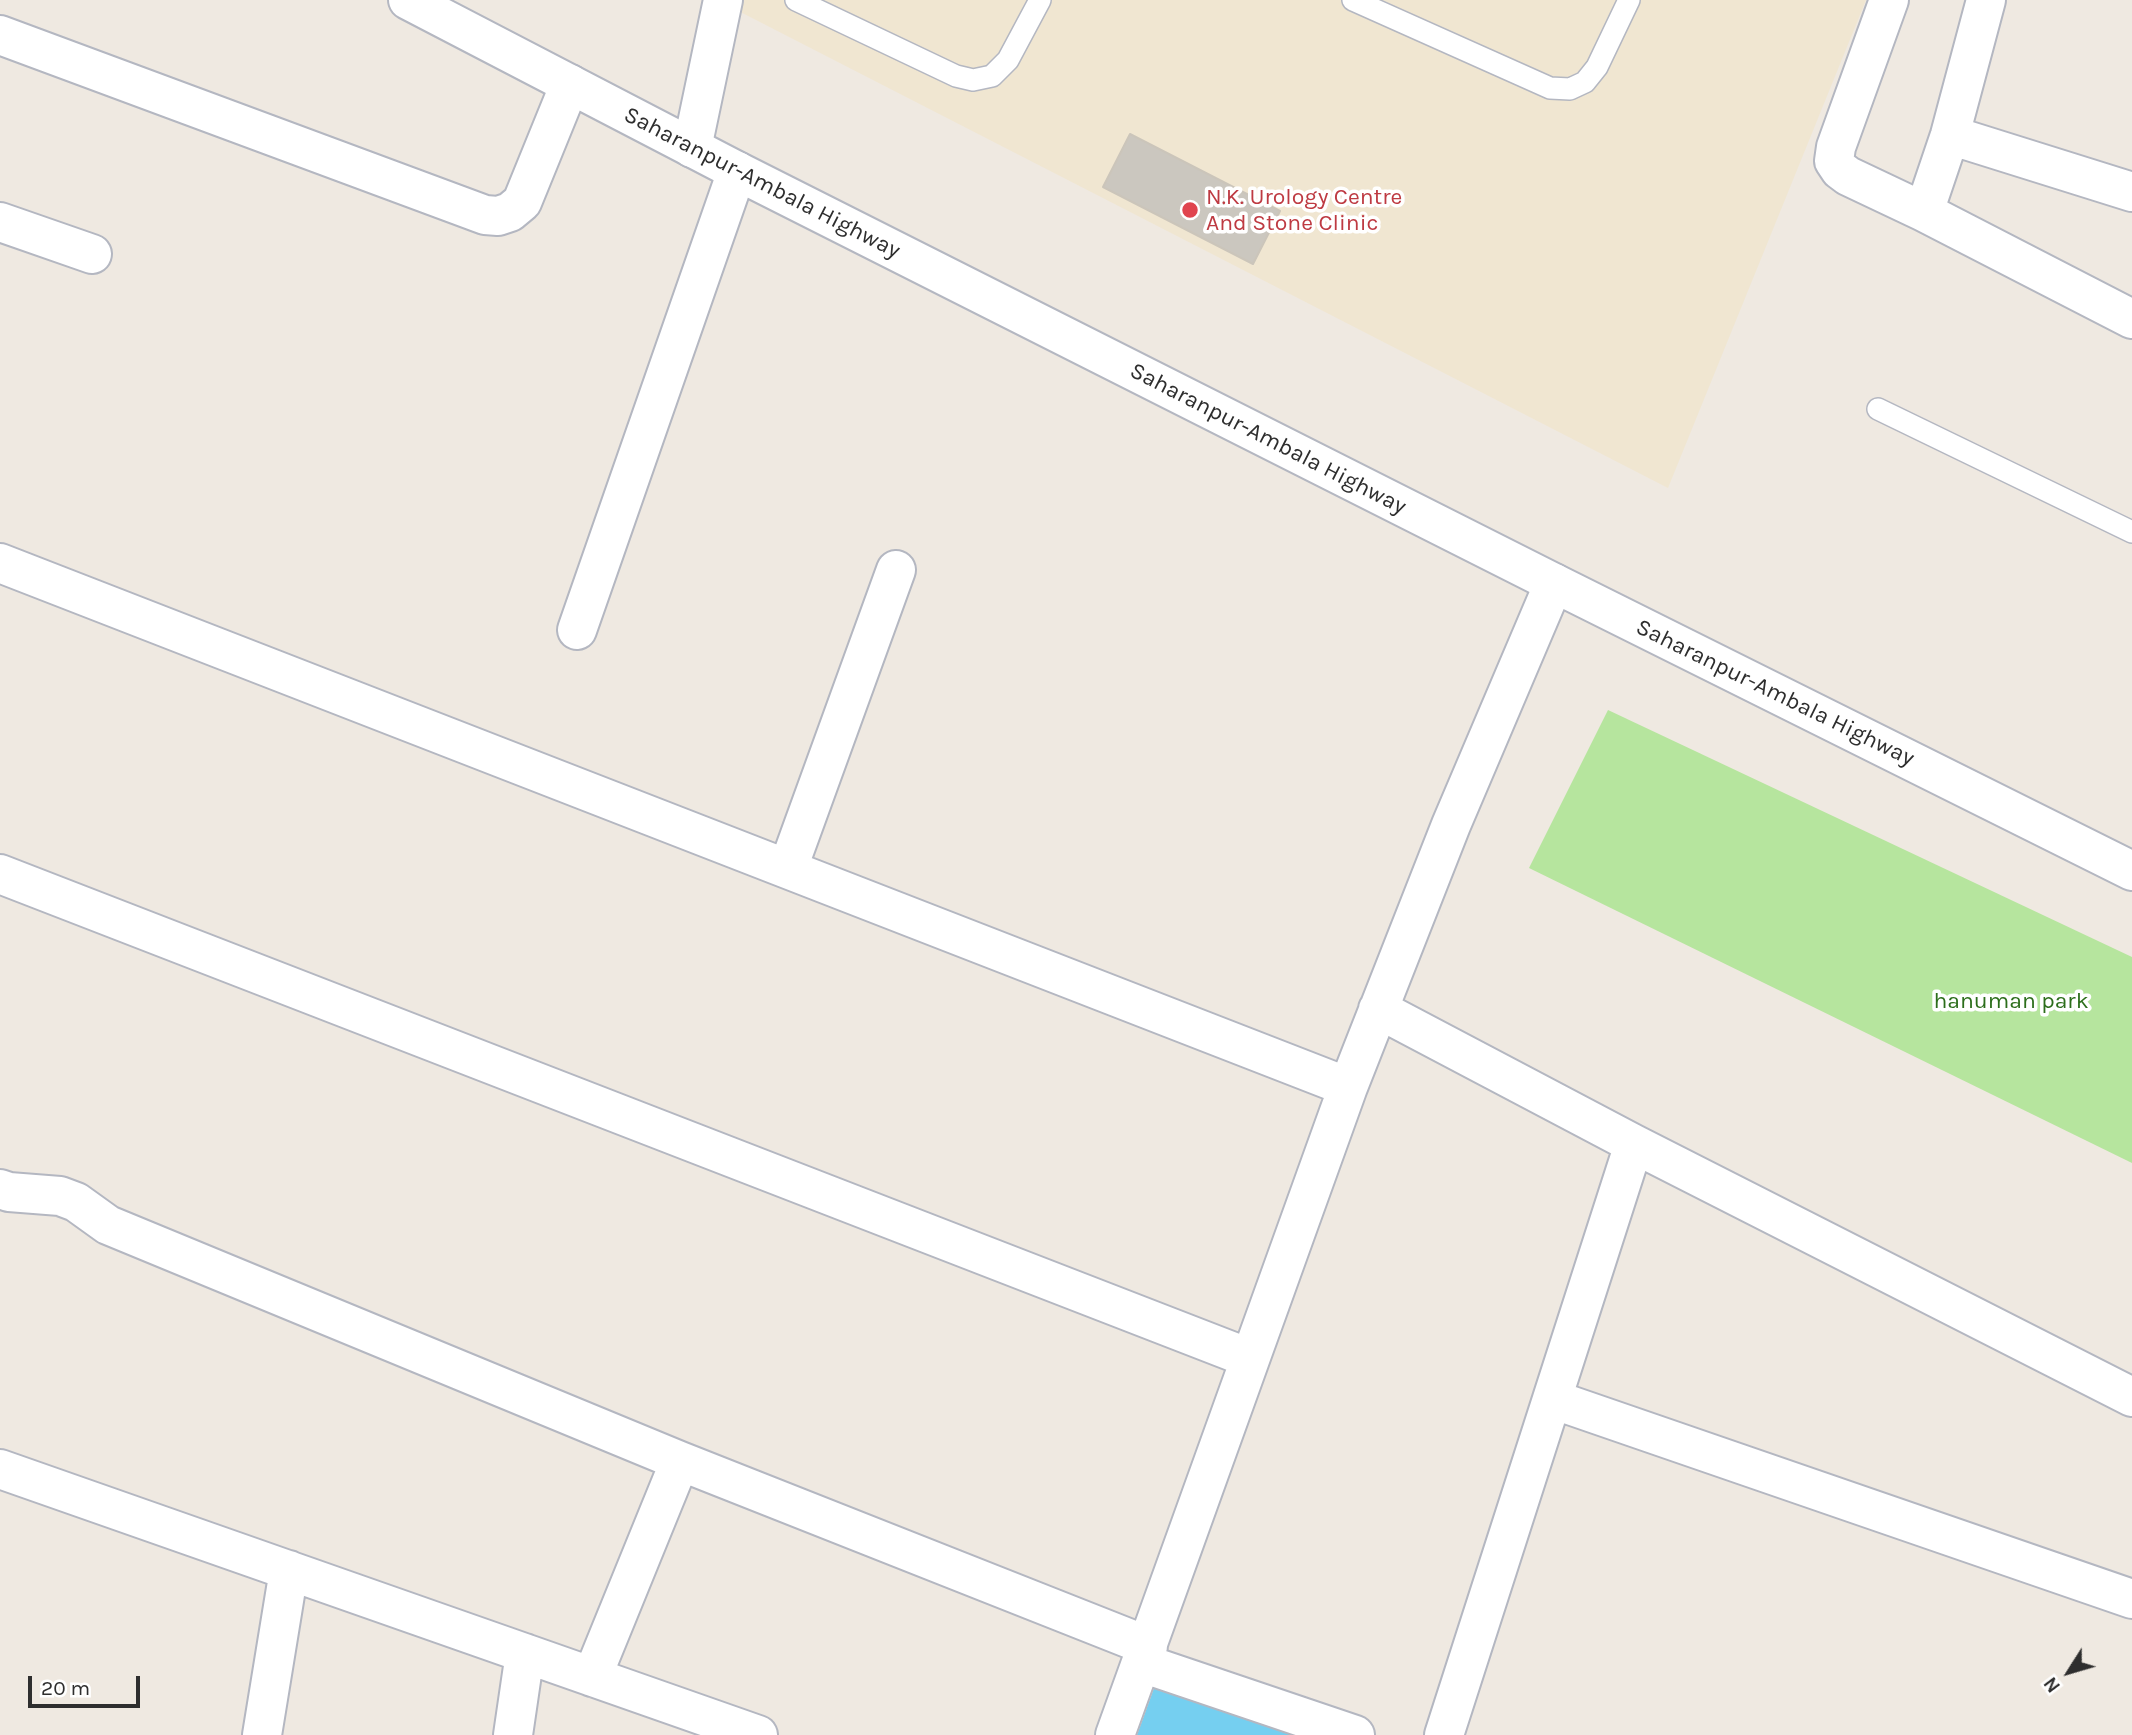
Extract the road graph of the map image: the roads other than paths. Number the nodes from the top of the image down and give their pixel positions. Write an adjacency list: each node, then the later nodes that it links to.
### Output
1 (408, 0): 10 (street, Saharanpur-Ambala Highway)
2 (723, 0): 12 (street)
3 (796, 0): 4 (lane)
4 (1040, 0)
5 (1353, 0): 6 (lane)
6 (1629, 0)
7 (1889, 0): 15 (street)
8 (1986, 0): 11 (street)
9 (0, 34): 10 (street)
10 (570, 84): 12 (street, Saharanpur-Ambala Highway)
11 (1950, 135): 14 (street); 15 (street)
12 (692, 148): 13 (street, Saharanpur-Ambala Highway)
13 (737, 171): 23 (street, Saharanpur-Ambala Highway); 24 (street)
14 (2132, 192)
15 (1924, 212): 18 (street)
16 (0, 222): 17 (street)
17 (92, 254)
18 (2132, 319)
19 (1878, 409): 20 (lane)
20 (2132, 532)
21 (0, 563): 25 (street)
22 (896, 570): 25 (street)
23 (1554, 583): 26 (street, Saharanpur-Ambala Highway); 28 (street)
24 (577, 630)
25 (788, 869): 29 (street)
26 (2132, 871)
27 (0, 874): 32 (street)
28 (1378, 1009): 29 (street); 30 (street)
29 (1348, 1087): 32 (street)
30 (1634, 1144): 33 (street); 34 (street)
31 (0, 1189): 35 (street)
32 (1249, 1358): 40 (street)
33 (2132, 1397)
34 (1552, 1399): 38 (street); 47 (street)
35 (680, 1461): 40 (street); 41 (street)
36 (0, 1469): 37 (street)
37 (289, 1570): 39 (street); 43 (street)
38 (2132, 1599)
39 (525, 1653): 41 (street); 44 (street)
40 (1145, 1654): 45 (street); 46 (street)
41 (592, 1677): 42 (street)
42 (755, 1734)
43 (262, 1735)
44 (513, 1735)
45 (1115, 1735)
46 (1354, 1735)
47 (1444, 1735)

